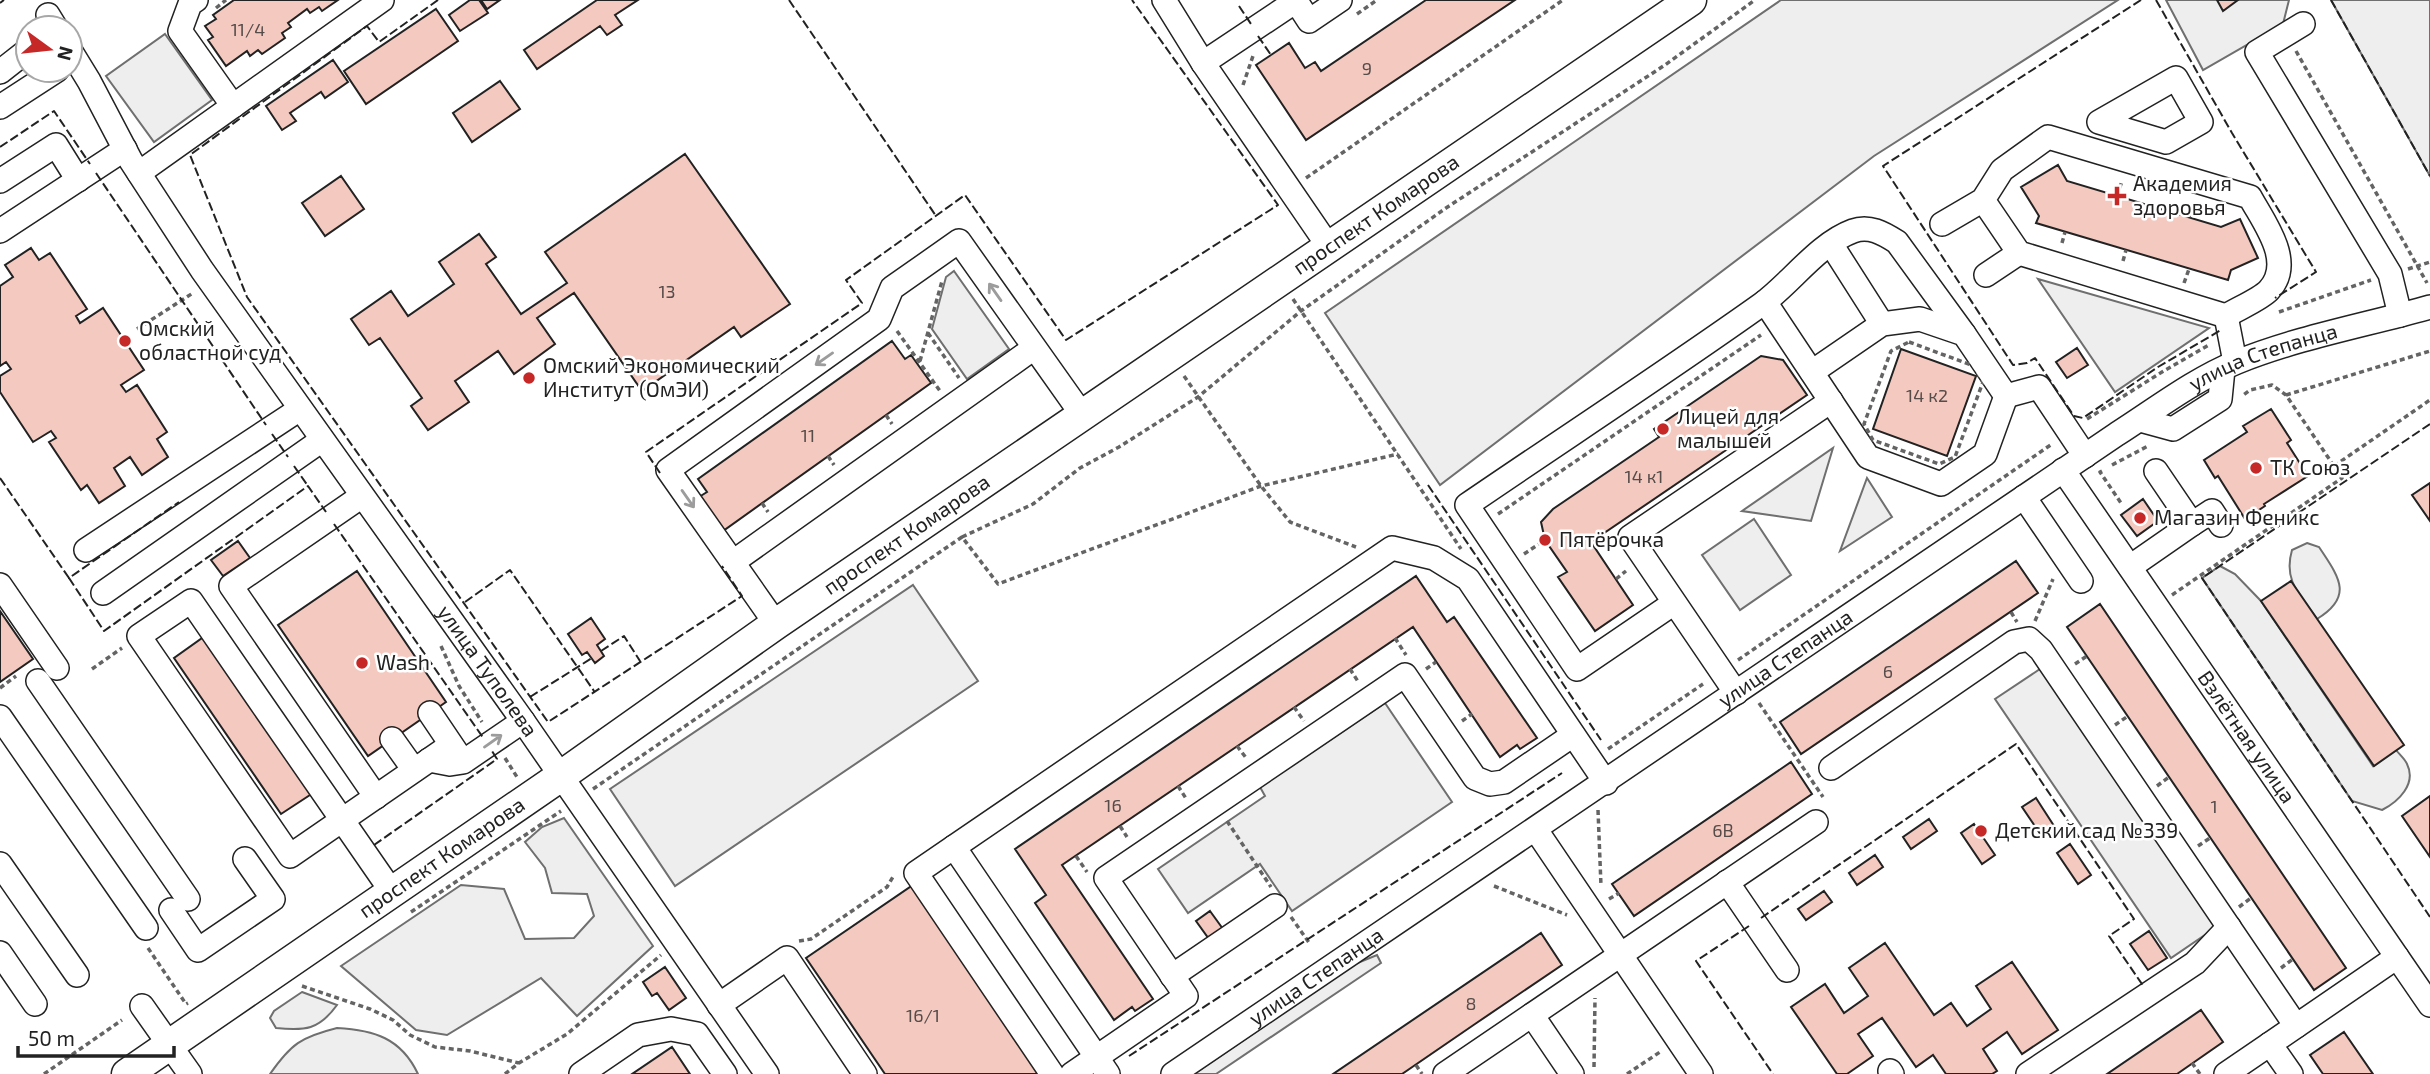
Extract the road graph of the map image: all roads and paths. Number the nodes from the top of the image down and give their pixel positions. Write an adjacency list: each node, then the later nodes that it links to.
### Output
1 (226, 0): 8 (path)
2 (382, 0): 18 (street)
3 (1164, 0): 13 (street)
4 (1377, 0): 9 (path)
5 (1563, 0): 26 (path)
6 (1690, 0): 37 (main road, проспект Комарова)
7 (1755, 0): 50 (path)
8 (198, 3): 18 (street)
9 (1347, 8): 13 (street)
10 (2295, 29): 46 (path); 51 (street)
11 (1256, 49): 17 (path)
12 (14, 61): 14 (street)
13 (1203, 63): 37 (street)
14 (0, 72)
15 (33, 84): 19 (street)
16 (83, 84): 21 (street, улица Туполева)
17 (1239, 94)
18 (233, 106): 23 (street)
19 (0, 107)
20 (2166, 142): 22 (street)
21 (125, 149): 23 (street, улица Туполева); 24 (street)
22 (2164, 172): 29 (street); 52 (street)
23 (139, 173): 44 (street, улица Туполева)
24 (78, 180): 25 (street); 33 (street)
25 (0, 181)
26 (1299, 183)
27 (2121, 184): 28 (path)
28 (2118, 196)
29 (1983, 200): 32 (street); 39 (street)
30 (2193, 205): 31 (path)
31 (2189, 217)
32 (1942, 224)
33 (0, 231)
34 (2065, 232): 36 (path)
35 (1831, 244): 48 (street); 53 (street); 57 (street)
36 (2061, 246)
37 (1329, 247): 45 (main road, проспект Комарова)
38 (2126, 250): 40 (path)
39 (2019, 253): 43 (street); 52 (street)
40 (2122, 265)
41 (2189, 269): 47 (path)
42 (944, 272): 56 (path)
43 (1986, 275)
44 (200, 280): 54 (path); 71 (street, улица Туполева)
45 (1280, 280): 50 (path); 61 (main road, проспект Комарова)
46 (2427, 283)
47 (2185, 284)
48 (1765, 302): 64 (street); 110 (street)
49 (2430, 307): 51 (street, улица Степанца)
50 (1301, 311): 67 (path); 80 (path)
51 (2400, 315): 63 (street, улица Степанца)
52 (2226, 316): 63 (street)
53 (1882, 324): 57 (street); 64 (street)
54 (137, 329)
55 (897, 330): 62 (path)
56 (928, 334): 62 (path); 65 (path)
57 (1964, 334): 66 (street)
58 (1761, 335): 93 (path)
59 (1034, 348): 73 (street); 103 (street); 103 (street, one-way to 103)
60 (2430, 351): 84 (path)
61 (1170, 356): 67 (path); 73 (main road, проспект Комарова)
62 (920, 363): 68 (path)
63 (2229, 366): 76 (street, улица Степанца); 78 (street)
64 (1811, 372): 70 (street)
65 (963, 384)
66 (2006, 396): 70 (street); 82 (street)
67 (1198, 397): 87 (path); 96 (path)
68 (945, 398)
69 (2430, 400): 84 (path)
70 (1831, 401): 110 (street)
71 (300, 409): 79 (street, улица Туполева); 98 (street)
72 (886, 415): 77 (path)
73 (1083, 415): 114 (main road, проспект Комарова)
74 (1962, 416): 75 (path)
75 (1969, 419): 75 (path)
76 (2140, 419): 78 (street); 82 (street, улица Степанца)
77 (892, 423)
78 (2173, 429): 91 (path)
79 (322, 440): 88 (street, улица Туполева); 109 (street)
80 (1398, 454): 87 (path); 101 (path)
81 (828, 456): 83 (path)
82 (2085, 456): 85 (street, улица Степанца)
83 (834, 464)
84 (2334, 466): 112 (path)
85 (2063, 470): 89 (street, улица Степанца); 104 (street, Взлётная улица)
86 (2156, 471): 94 (street)
87 (1261, 486): 96 (path); 102 (path)
88 (362, 496): 133 (street, улица Туполева); 147 (street)
89 (2024, 497): 100 (street); 126 (street, улица Степанца)
90 (762, 503): 92 (path)
91 (2121, 503)
92 (768, 511)
93 (1494, 517)
94 (2192, 524): 95 (street); 104 (street)
95 (2221, 525)
96 (962, 537): 111 (path)
97 (1545, 540): 99 (path)
98 (86, 550)
99 (1516, 550)
100 (2063, 555): 107 (street); 113 (path)
101 (1466, 556)
102 (1380, 557): 135 (street); 157 (street)
103 (733, 562): 114 (street)
104 (2130, 567): 112 (street, Взлётная улица)
105 (1625, 572): 106 (path)
106 (1616, 579)
107 (2081, 581)
108 (0, 586): 120 (street)
109 (103, 593)
110 (1675, 603): 126 (street)
111 (863, 606)
112 (2156, 606): 178 (street, Взлётная улица)
113 (2035, 621)
114 (776, 624): 143 (main road, проспект Комарова)
115 (1395, 638): 118 (path)
116 (441, 646): 137 (path)
117 (124, 647): 122 (path)
118 (1402, 649)
119 (1436, 662): 121 (path)
120 (57, 668)
121 (1428, 668)
122 (92, 669)
123 (1350, 669): 124 (path)
124 (1357, 680)
125 (38, 681): 159 (street)
126 (1736, 693): 145 (street, улица Степанца)
127 (1759, 703): 149 (path)
128 (1294, 707): 132 (path)
129 (430, 713): 139 (street)
130 (1472, 714): 134 (path)
131 (0, 717): 172 (street)
132 (1301, 718)
133 (523, 720): 137 (street); 143 (street, улица Туполева)
134 (1463, 720)
135 (1573, 735): 145 (street); 150 (street)
136 (392, 739): 141 (street)
137 (493, 740): 139 (street, one-way to 137); 144 (path)
138 (1237, 746): 140 (path)
139 (457, 753): 141 (street)
140 (1245, 756)
141 (422, 765): 147 (street)
142 (1831, 768): 170 (street)
143 (561, 776): 166 (main road, проспект Комарова); 173 (street, улица Туполева)
144 (517, 777)
145 (1606, 783): 155 (street, улица Степанца)
146 (1178, 786): 148 (path)
147 (376, 797): 152 (street)
148 (1185, 797)
149 (1823, 797)
150 (1215, 804): 169 (path); 182 (street)
151 (1599, 811): 165 (path)
152 (342, 820): 152 (street); 166 (street)
153 (1816, 822): 163 (street)
154 (1120, 826): 156 (path)
155 (1535, 830): 171 (street); 209 (street, улица Степанца)
156 (1127, 836)
157 (954, 847): 197 (street); 207 (street)
158 (1076, 856): 161 (path)
159 (245, 859)
160 (0, 864): 181 (street)
161 (1083, 867)
162 (896, 870): 174 (path)
163 (1727, 882): 177 (street); 179 (street)
164 (1494, 886): 171 (path)
165 (1601, 891)
166 (392, 892): 194 (main road, проспект Комарова)
167 (1619, 893): 168 (path)
168 (1610, 899)
169 (1280, 905): 175 (path); 182 (street)
170 (2229, 927): 191 (street); 216 (street)
171 (1603, 929): 177 (street)
172 (145, 936): 185 (path)
173 (676, 942): 186 (street, улица Туполева); 195 (path)
174 (790, 943)
175 (1310, 944)
176 (0, 953): 184 (street)
177 (1620, 955): 180 (street); 192 (street)
178 (2397, 957): 187 (street, Взлётная улица); 191 (street)
179 (1787, 970)
180 (1596, 971): 189 (street); 213 (path)
181 (77, 975)
182 (1172, 976): 197 (street)
183 (302, 986): 195 (path)
184 (35, 1004)
185 (186, 1004)
186 (719, 1005): 205 (street, улица Туполева); 206 (street)
187 (2430, 1005)
188 (142, 1006): 194 (street)
189 (1532, 1015): 211 (street); 212 (street)
190 (122, 1020): 199 (path)
191 (2296, 1026): 193 (street)
192 (1678, 1040): 214 (path); 215 (street)
193 (2270, 1044): 218 (street); 219 (street)
194 (170, 1045): 200 (main road, проспект Комарова); 201 (street)
195 (519, 1063): 202 (path)
196 (2192, 1063): 217 (path)
197 (1102, 1065): 208 (street)
198 (1416, 1065): 210 (path)
199 (44, 1074)
200 (127, 1074)
201 (190, 1074)
202 (505, 1074)
203 (580, 1074): 204 (street)
204 (725, 1074)
205 (767, 1074)
206 (866, 1074)
207 (1052, 1074)
208 (1072, 1074)
209 (1173, 1074)
210 (1422, 1074)
211 (1445, 1074)
212 (1572, 1074)
213 (1594, 1074)
214 (1627, 1074)
215 (1701, 1074)
216 (2028, 1074)
217 (2200, 1074)
218 (2226, 1074)
219 (2291, 1074)

